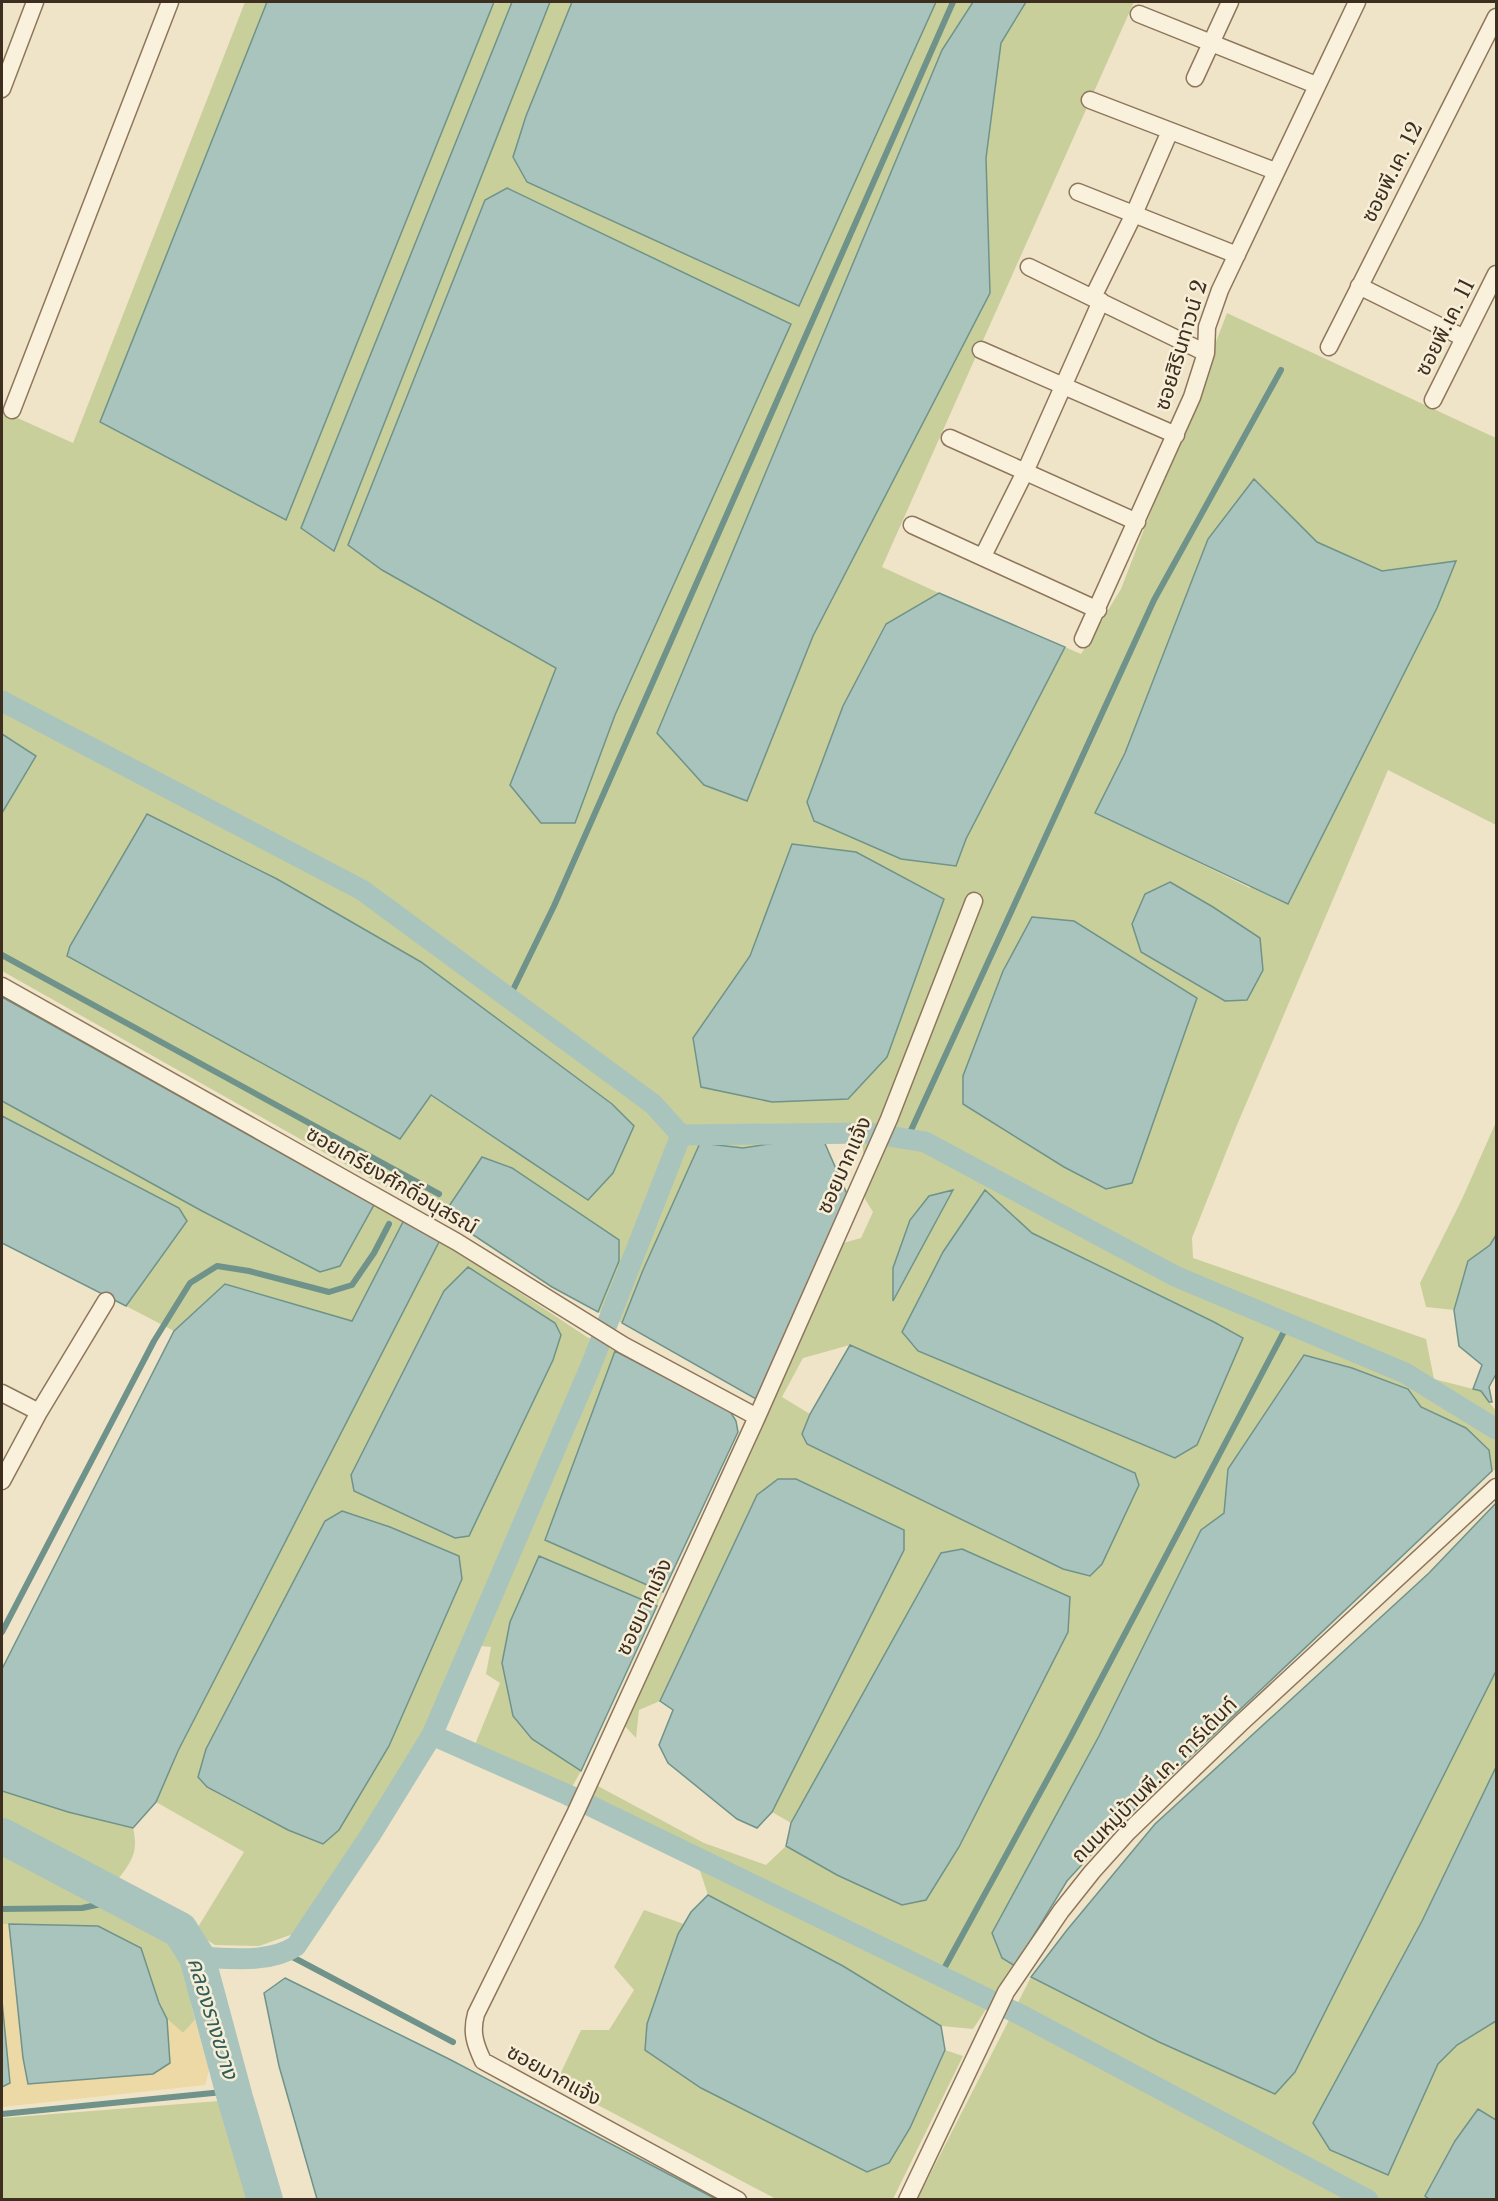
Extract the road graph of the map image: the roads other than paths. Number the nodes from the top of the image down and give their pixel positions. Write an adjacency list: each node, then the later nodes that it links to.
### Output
1 (35, 2): 10 (street)
2 (170, 2): 27 (street)
3 (1230, 2): 7 (street)
4 (1357, 2): 9 (street, ซอยสิรินทาวน์ 2)
5 (1139, 14): 7 (street)
6 (1497, 17): 19 (street, ซอยพี.เค. 12)
7 (1212, 43): 8 (street); 9 (street)
8 (1196, 78)
9 (1316, 85): 13 (street, ซอยสิรินทาวน์ 2)
10 (2, 89)
11 (1090, 100): 12 (street)
12 (1170, 131): 13 (street); 15 (street)
13 (1275, 171): 16 (street, ซอยสิรินทาวน์ 2)
14 (1078, 192): 15 (street)
15 (1134, 214): 16 (street); 20 (street)
16 (1237, 255): 24 (street, ซอยสิรินทาวน์ 2)
17 (1029, 267): 20 (street)
18 (1497, 274): 21 (street, ซอยพี.เค. 11)
19 (1359, 286): 21 (street); 22 (street, ซอยพี.เค. 12)
20 (1097, 299): 24 (street); 25 (street)
21 (1464, 338): 26 (street, ซอยพี.เค. 11)
22 (1329, 347)
23 (981, 350): 25 (street)
24 (1206, 353): 28 (street, ซอยสิรินทาวน์ 2)
25 (1062, 385): 28 (street); 30 (street)
26 (1433, 400)
27 (12, 410)
28 (1176, 435): 31 (street, ซอยสิรินทาวน์ 2)
29 (950, 438): 30 (street)
30 (1025, 472): 31 (street); 33 (street)
31 (1137, 522): 34 (street, ซอยสิรินทาวน์ 2)
32 (912, 525): 33 (street)
33 (983, 556): 34 (street)
34 (1098, 609): 35 (street, ซอยสิรินทาวน์ 2)
35 (1083, 639)
36 (974, 902): 41 (street, ซอยมากแจ้ง)
37 (2, 986): 41 (street, ซอยเกรียงศักดิ์อนุสรณ์)
38 (106, 1301): 40 (street)
39 (2, 1393): 40 (street)
40 (39, 1412): 42 (street)
41 (757, 1417): 44 (street, ซอยมากแจ้ง)
42 (2, 1481)
43 (1497, 1487): 45 (street, ถนนหมู่บ้านพี.เค. การ์เด้นท์)
44 (738, 2199)
45 (907, 2199)

